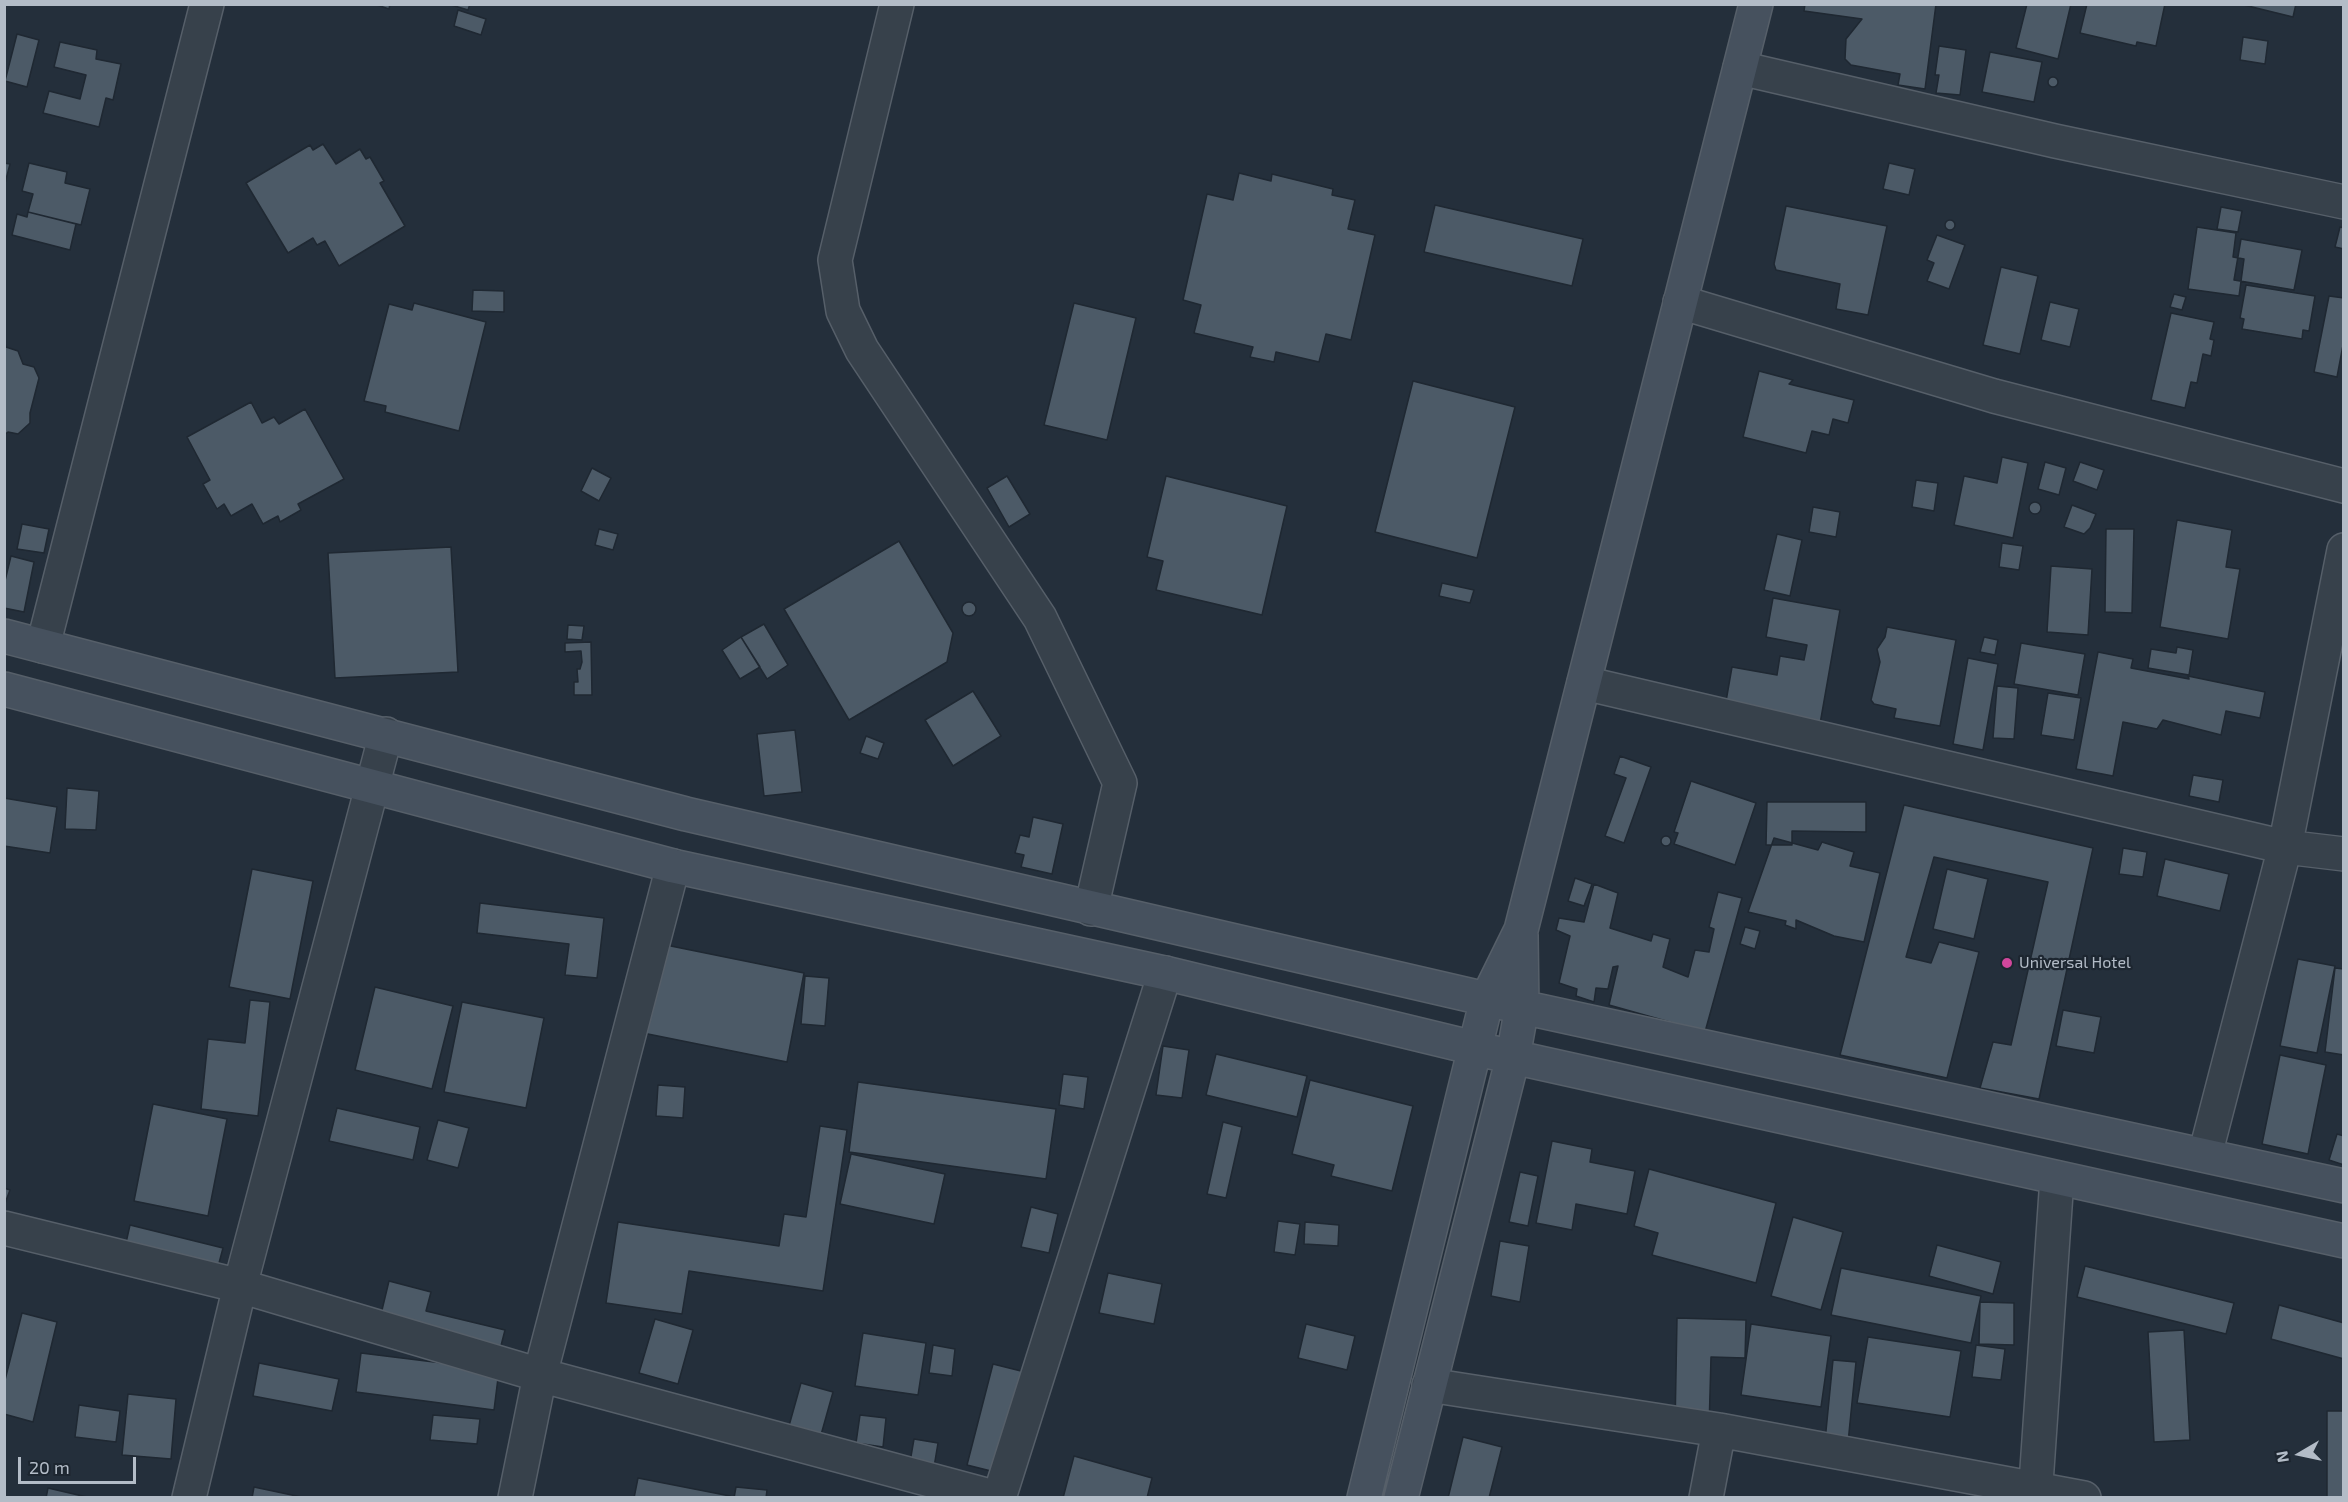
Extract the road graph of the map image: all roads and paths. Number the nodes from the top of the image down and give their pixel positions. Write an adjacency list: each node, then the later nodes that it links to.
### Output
1 (207, 4): 10 (street)
2 (897, 4): 18 (street)
3 (1756, 4): 4 (main road)
4 (1740, 68): 5 (street); 6 (main road)
5 (2343, 202)
6 (1680, 302): 7 (street); 11 (main road)
7 (2343, 486)
8 (2343, 550): 15 (street)
9 (4, 636): 10 (main road)
10 (43, 646): 13 (main road)
11 (1584, 683): 15 (street); 19 (main road)
12 (4, 689): 14 (main road)
13 (386, 734): 14 (street); 18 (main road)
14 (372, 786): 17 (main road); 30 (street)
15 (2285, 847): 16 (street); 25 (street)
16 (2343, 854)
17 (673, 866): 20 (main road); 31 (street)
18 (1091, 909): 21 (main road)
19 (1521, 930): 21 (main road); 22 (main road)
20 (1165, 973): 23 (main road); 37 (street)
21 (1487, 999): 22 (main road); 23 (main road)
22 (1522, 1007): 24 (main road); 25 (main road)
23 (1475, 1047): 24 (main road); 38 (main road)
24 (1513, 1057): 26 (main road); 32 (main road)
25 (2205, 1155): 27 (main road)
26 (2057, 1178): 29 (main road); 34 (street)
27 (2343, 1186)
28 (4, 1228): 30 (street)
29 (2343, 1241)
30 (240, 1286): 31 (street); 35 (street)
31 (540, 1375): 36 (street); 37 (street)
32 (1429, 1385): 33 (street); 39 (main road)
33 (1719, 1430): 34 (street); 40 (street)
34 (2035, 1492): 41 (street)
35 (189, 1497)
36 (515, 1497)
37 (998, 1497)
38 (1364, 1497)
39 (1401, 1497)
40 (1706, 1497)
41 (2084, 1497)

